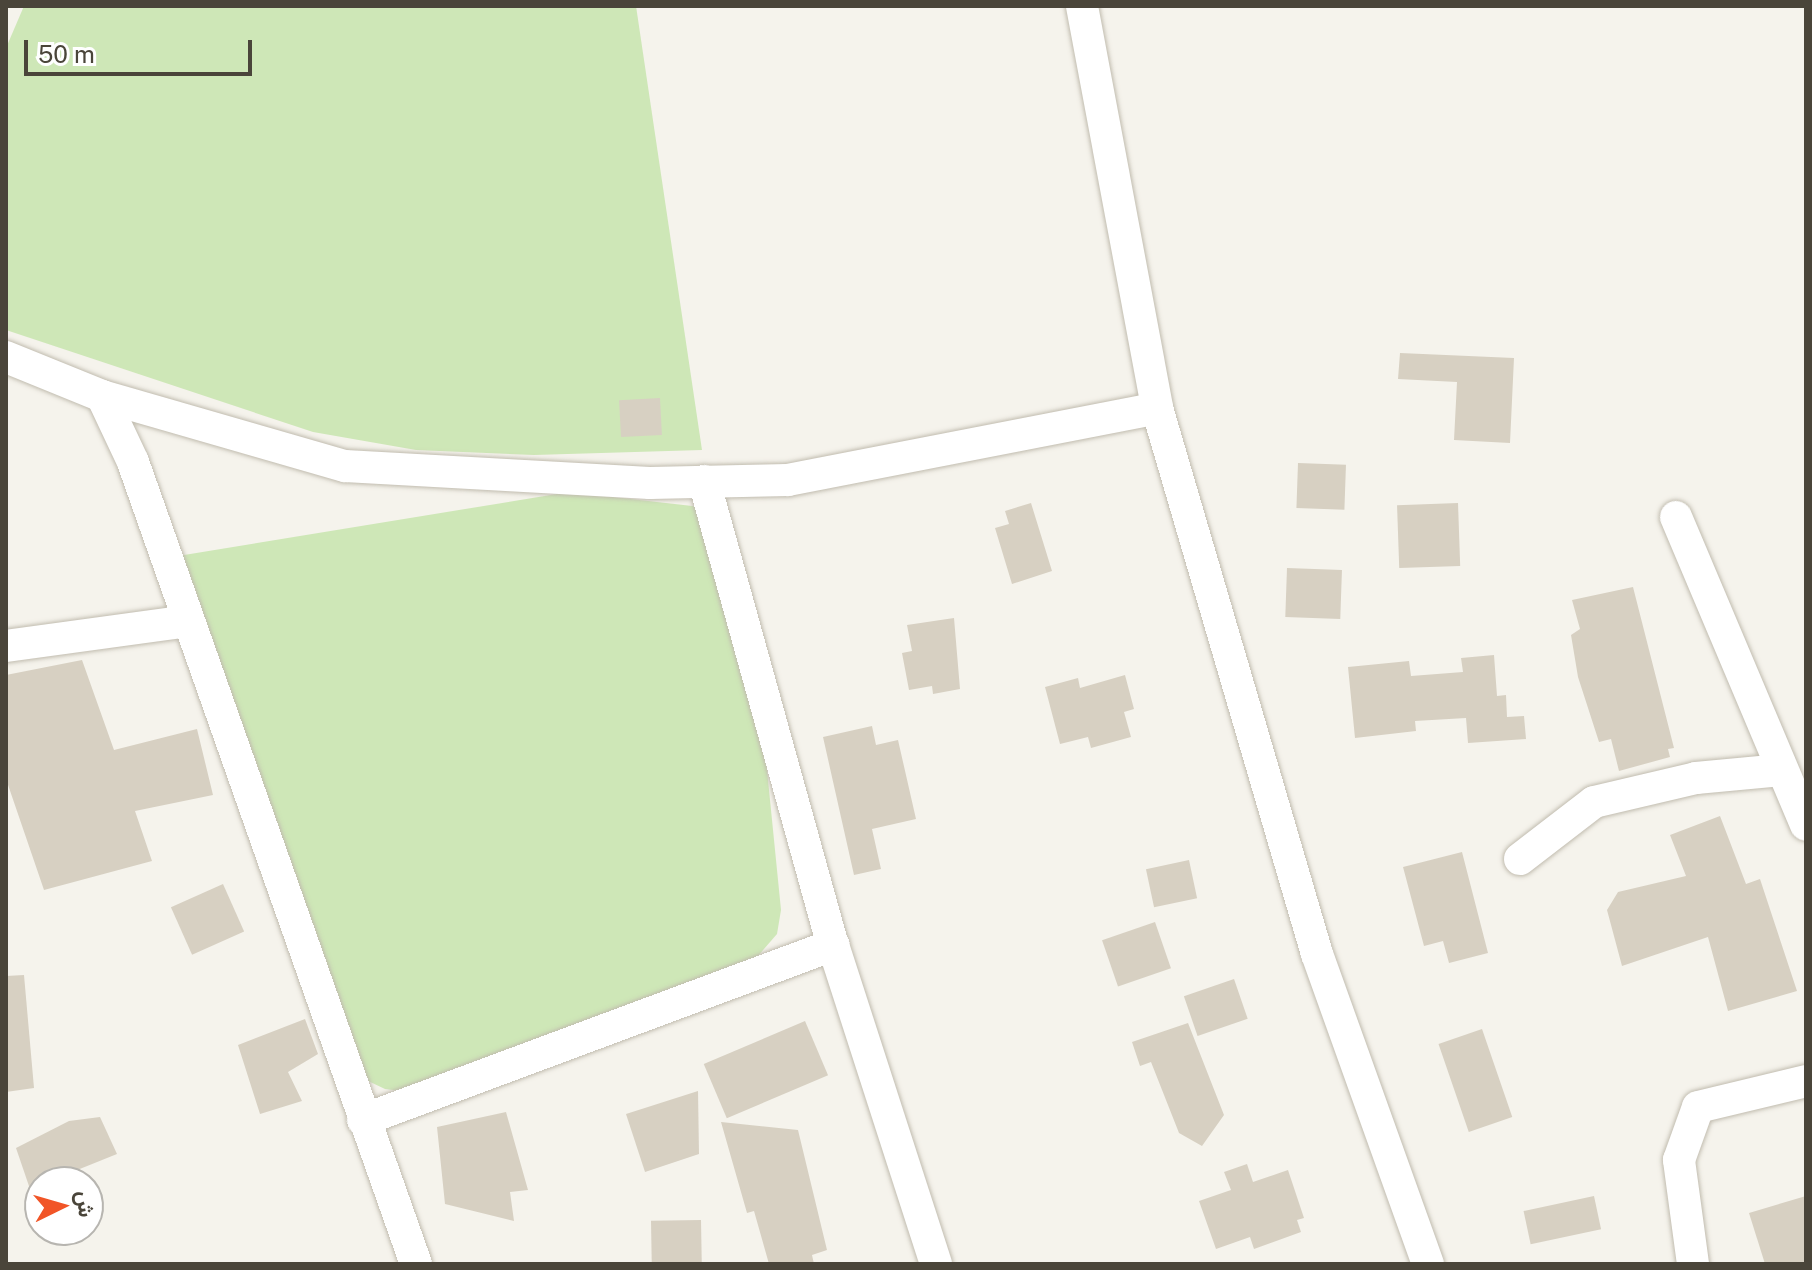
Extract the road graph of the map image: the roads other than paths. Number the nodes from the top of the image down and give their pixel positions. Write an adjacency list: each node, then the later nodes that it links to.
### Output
1 (1082, 6): 4 (street)
2 (6, 357): 3 (street)
3 (102, 396): 5 (street); 7 (street)
4 (1157, 408): 5 (street); 17 (street)
5 (704, 481): 12 (street)
6 (1676, 517): 9 (street)
7 (188, 621): 8 (street); 14 (street)
8 (6, 646)
9 (1782, 770): 10 (street); 11 (street)
10 (1806, 825)
11 (1520, 859)
12 (833, 945): 14 (street); 16 (street)
13 (1806, 1081): 18 (street)
14 (363, 1120): 15 (street)
15 (416, 1264)
16 (936, 1264)
17 (1428, 1264)
18 (1693, 1264)

